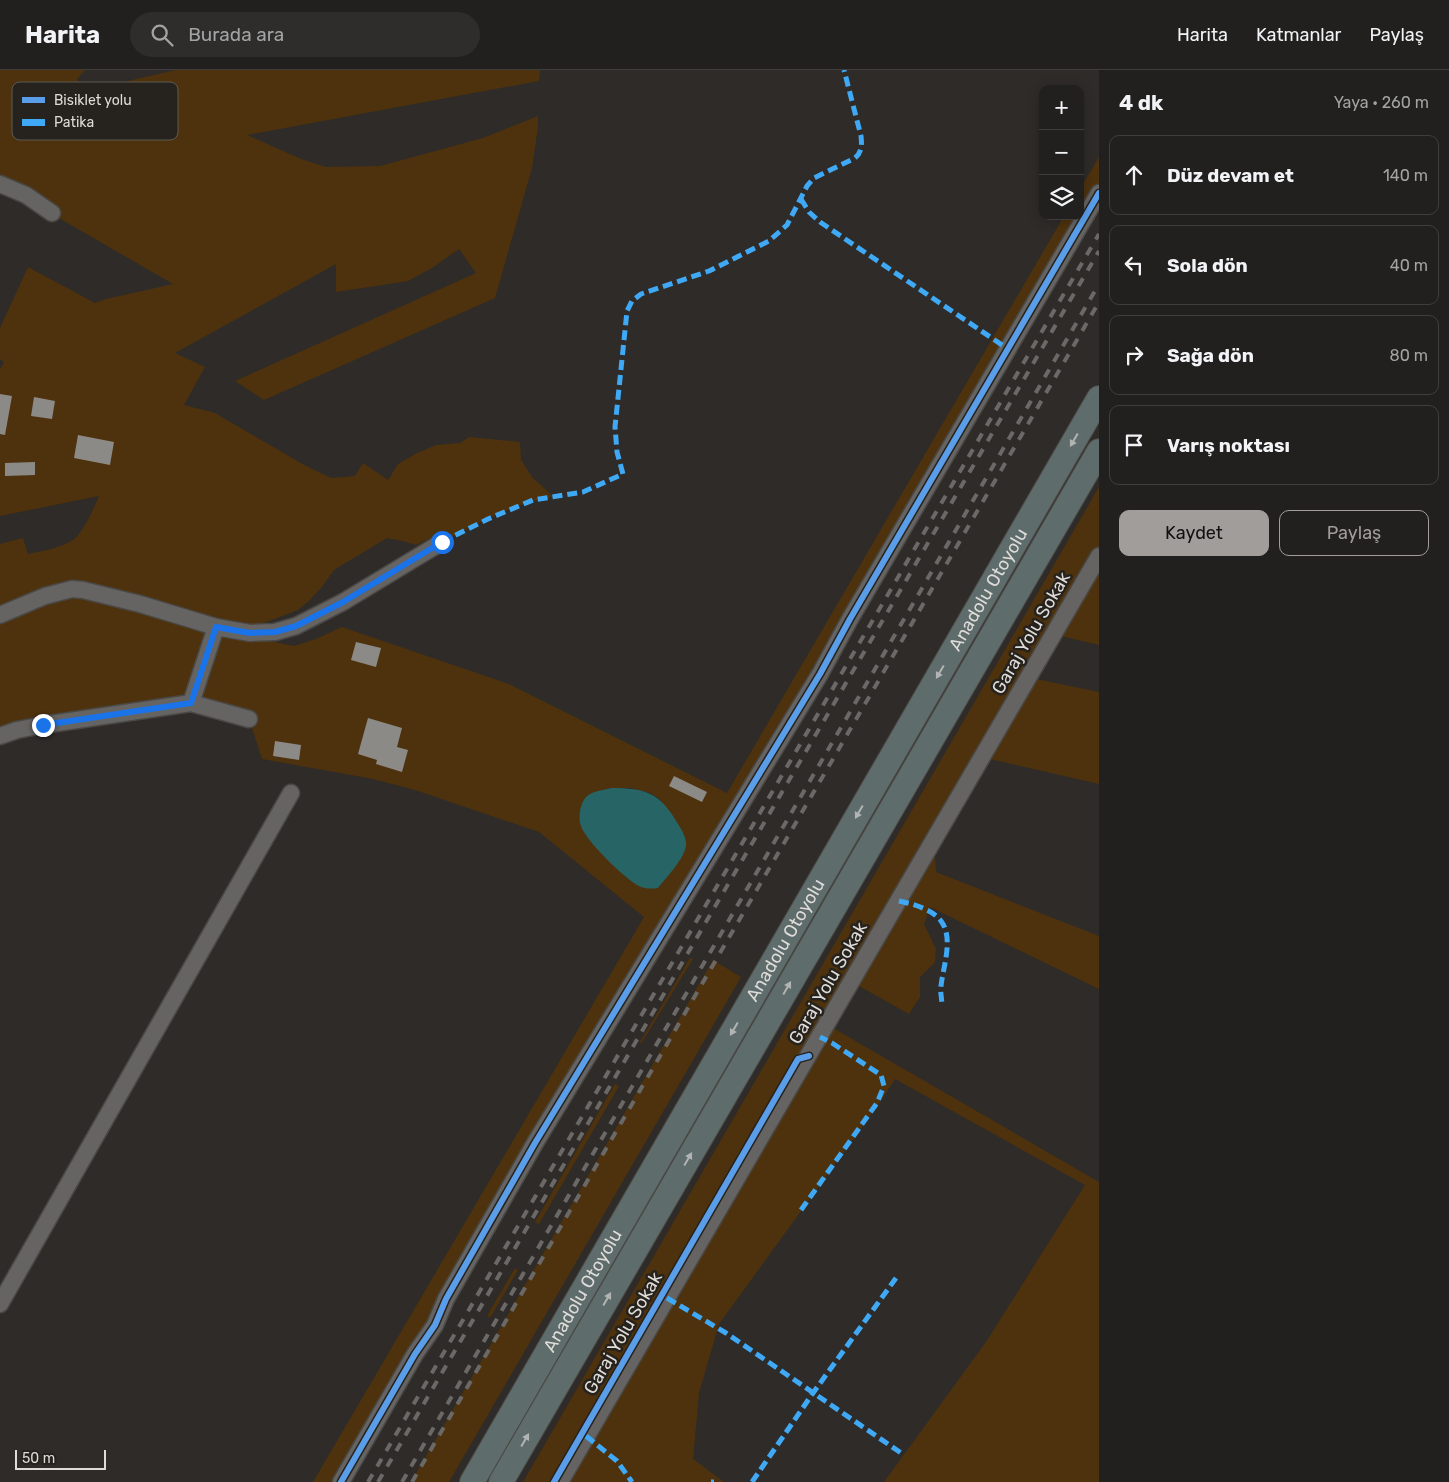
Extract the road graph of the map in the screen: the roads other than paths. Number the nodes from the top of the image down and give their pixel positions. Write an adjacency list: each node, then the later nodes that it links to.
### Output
1 (0, 184): 3 (street)
2 (1099, 193): 15 (street)
3 (52, 213)
4 (1099, 398): 16 (highway, Anadolu Otoyolu, one-way to 16)
5 (1099, 451): 17 (highway, Anadolu Otoyolu, one-way to 5)
6 (442, 542): 9 (street)
7 (1099, 556): 18 (street, Garaj Yolu Sokak)
8 (0, 616): 9 (street)
9 (216, 627): 10 (street)
10 (191, 703): 11 (street); 12 (street)
11 (249, 719)
12 (0, 736)
13 (291, 794): 14 (street)
14 (0, 1304)
15 (341, 1482)
16 (472, 1482)
17 (501, 1482)
18 (560, 1482)

